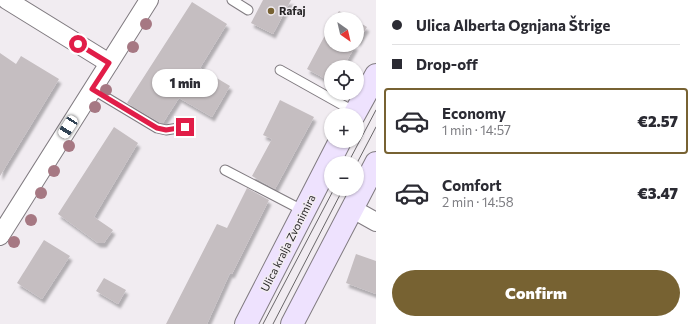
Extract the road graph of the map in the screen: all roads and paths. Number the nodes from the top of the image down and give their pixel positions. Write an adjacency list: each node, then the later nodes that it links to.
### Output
1 (7, 0): 5 (street)
2 (149, 0): 5 (street)
3 (232, 0): 4 (lane)
4 (248, 10)
5 (109, 63): 8 (street)
6 (280, 70): 9 (lane)
7 (376, 75): 10 (main road)
8 (92, 89): 11 (lane); 18 (street)
9 (344, 108)
10 (357, 108)
11 (185, 127)
12 (336, 148): 16 (main road, Ulica kralja Zvonimira)
13 (376, 163): 15 (main road)
14 (225, 170): 16 (lane)
15 (351, 208): 17 (street); 20 (main road)
16 (304, 211): 19 (main road, Ulica kralja Zvonimira)
17 (376, 222)
18 (0, 236)
19 (246, 324)
20 (292, 324)

